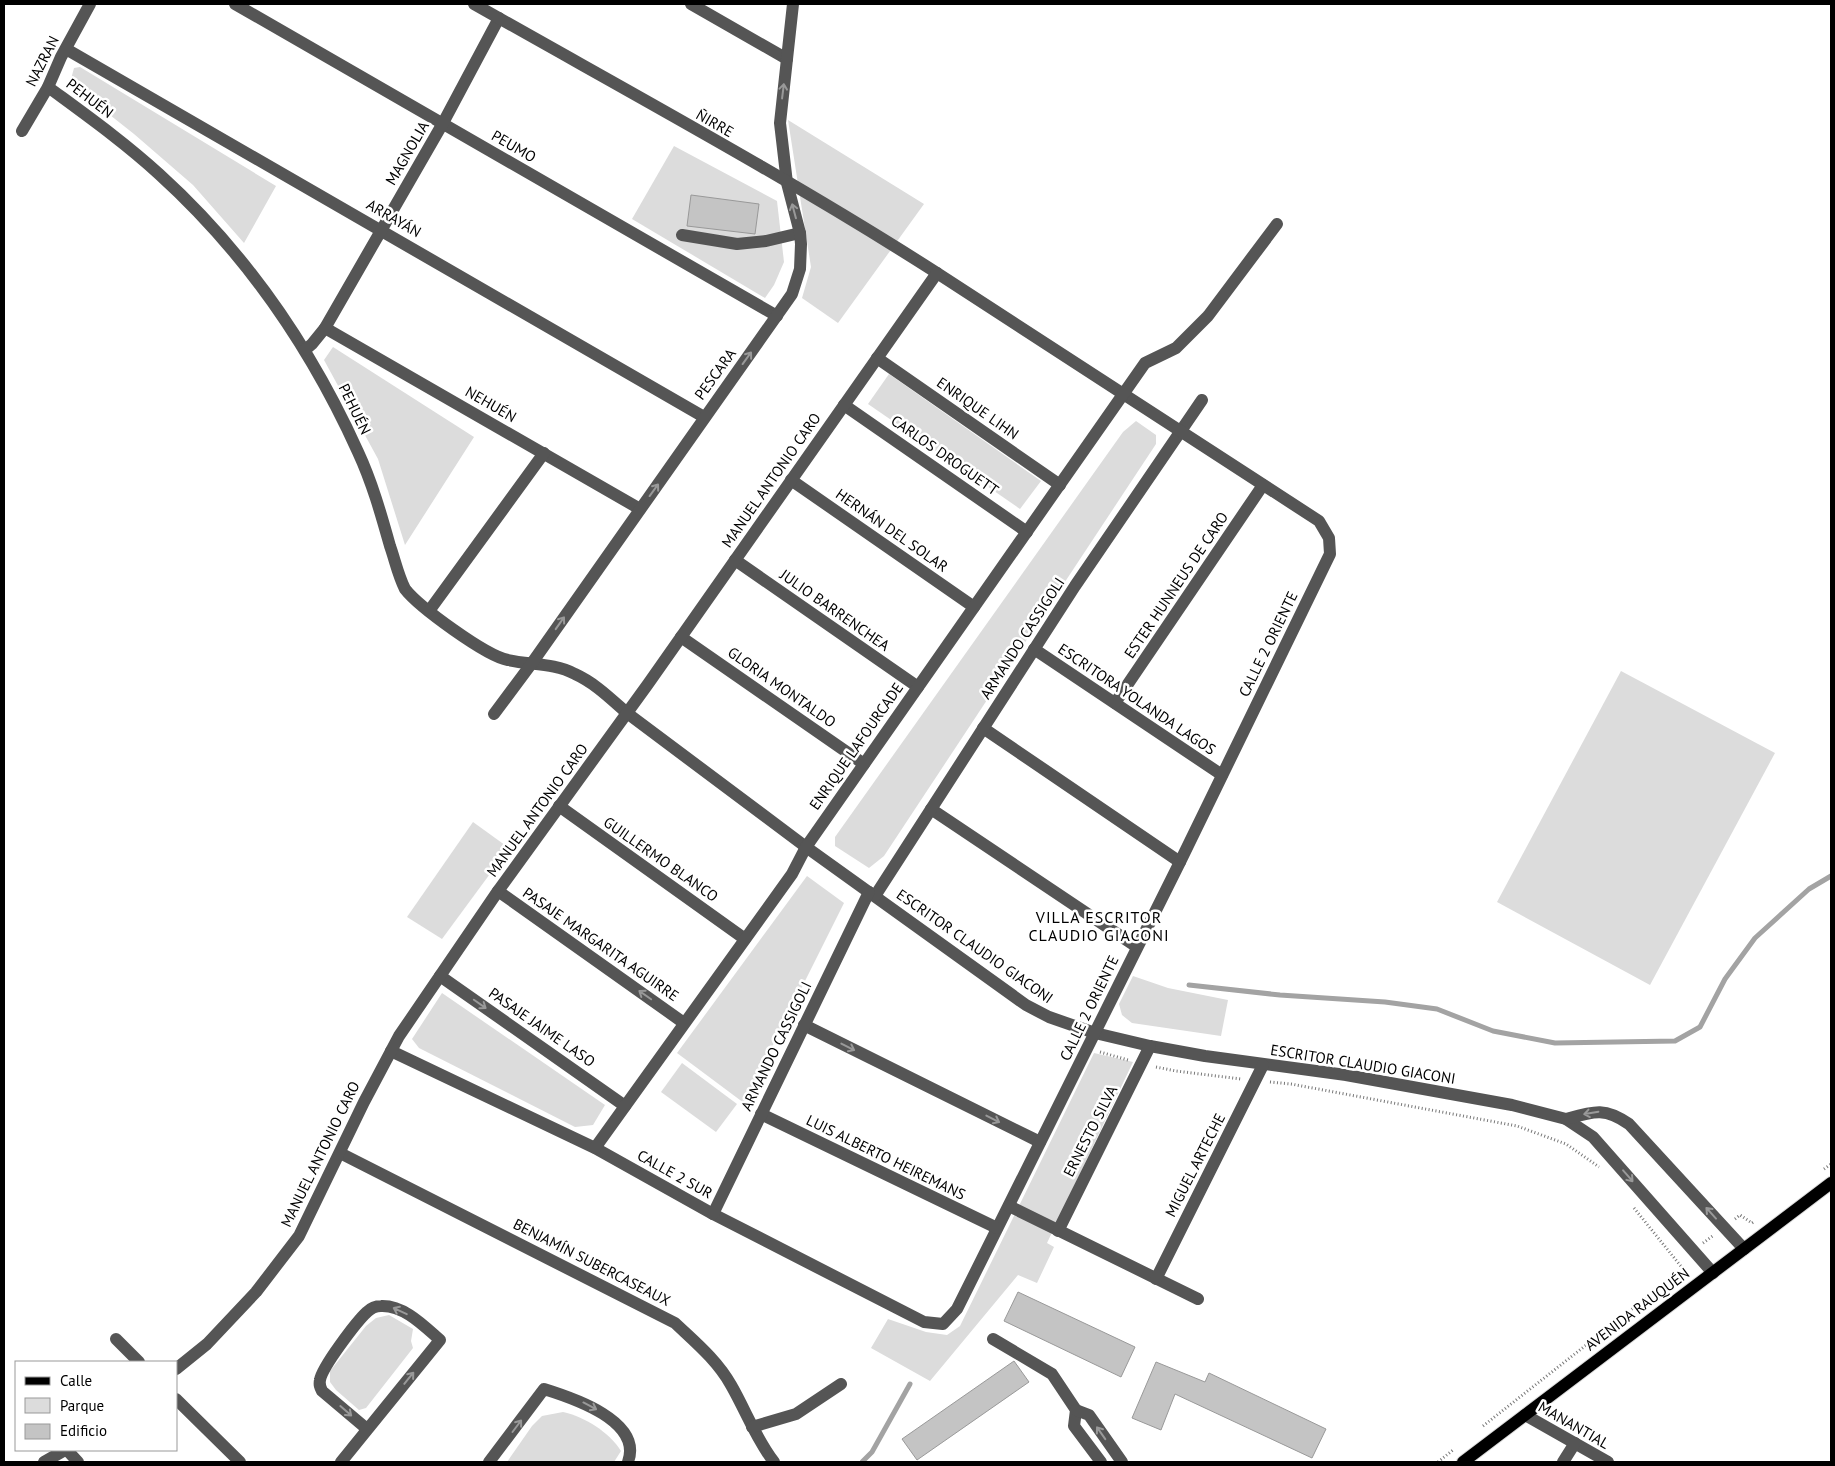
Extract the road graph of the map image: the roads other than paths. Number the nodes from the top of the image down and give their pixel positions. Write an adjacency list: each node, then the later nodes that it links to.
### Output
1 (90, 4): 7 (street, NAZRAN)
2 (235, 4): 10 (street, PEUMO)
3 (474, 4): 6 (street, ÑIRRE)
4 (691, 4): 8 (street)
5 (793, 4): 8 (street, PESCARA)
6 (499, 18): 10 (street, MAGNOLIA); 12 (street, ÑIRRE)
7 (66, 49): 9 (street, NAZRAN); 14 (street, ARRAYÁN)
8 (787, 59): 12 (street, PESCARA, one-way to 8)
9 (48, 87): 11 (street, NAZRAN); 20 (street, PEHUÉN)
10 (443, 124): 14 (street, MAGNOLIA); 18 (street, PEUMO)
11 (22, 131)
12 (787, 183): 15 (street, PESCARA, one-way to 12); 17 (street, ÑIRRE)
13 (1277, 224): 22 (street, ENRIQUE LAFOURCADE)
14 (382, 230): 19 (street, MAGNOLIA); 25 (street, ARRAYÁN)
15 (800, 232): 16 (street); 18 (street, PESCARA)
16 (682, 235)
17 (937, 273): 21 (street, MANUEL ANTONIO CARO); 22 (street, ÑIRRE)
18 (777, 316): 25 (street, PESCARA, one-way to 18)
19 (325, 328): 20 (street, MAGNOLIA); 27 (street, NEHUÉN)
20 (305, 350): 36 (street, PEHUÉN)
21 (877, 358): 24 (street, MANUEL ANTONIO CARO); 29 (street, ENRIQUE LIHN)
22 (1123, 394): 26 (street, ÑIRRE); 29 (street, ENRIQUE LAFOURCADE)
23 (1202, 400): 26 (street, ARMANDO CASSIGOLI)
24 (844, 405): 28 (street, MANUEL ANTONIO CARO); 32 (street, CARLOS DROGUETT)
25 (704, 417): 31 (street, PESCARA, one-way to 25)
26 (1181, 432): 30 (street, ÑIRRE); 38 (street, ARMANDO CASSIGOLI)
27 (544, 454): 31 (street, NEHUÉN); 36 (street)
28 (791, 480): 34 (street, MANUEL ANTONIO CARO); 35 (street, HERNÁN DEL SOLAR)
29 (1060, 485): 32 (street, ENRIQUE LAFOURCADE)
30 (1263, 485): 33 (street, ÑIRRE); 41 (street, ESTER HUNNEUS DE CARO)
31 (640, 509): 39 (street, PESCARA, one-way to 31)
32 (1027, 532): 35 (street, ENRIQUE LAFOURCADE)
33 (1329, 538): 46 (street, CALLE 2 ORIENTE)
34 (735, 560): 37 (street, MANUEL ANTONIO CARO); 40 (street, JULIO BARRENCHEA)
35 (974, 607): 40 (street, ENRIQUE LAFOURCADE)
36 (429, 611): 39 (street, PEHUÉN)
37 (681, 637): 42 (street, MANUEL ANTONIO CARO); 45 (street, GLORIA MONTALDO)
38 (1034, 649): 41 (street, ESCRITORA YOLANDA LAGOS); 44 (street, ARMANDO CASSIGOLI)
39 (532, 663): 42 (street, PEHUÉN); 43 (street, PESCARA)
40 (918, 687): 45 (street, ENRIQUE LAFOURCADE)
41 (1115, 703): 46 (street, ESCRITORA YOLANDA LAGOS)
42 (627, 713): 47 (street, MANUEL ANTONIO CARO); 49 (street, ESCRITOR CLAUDIO GIACONI)
43 (494, 714)
44 (983, 728): 48 (street, ARMANDO CASSIGOLI); 50 (street)
45 (864, 764): 49 (street, ENRIQUE LAFOURCADE)
46 (1222, 775): 50 (street, CALLE 2 ORIENTE)
47 (559, 806): 51 (street, MANUEL ANTONIO CARO); 53 (street, GUILLERMO BLANCO)
48 (931, 809): 52 (street, ARMANDO CASSIGOLI); 54 (street)
49 (806, 847): 52 (street, ESCRITOR CLAUDIO GIACONI); 53 (street, ENRIQUE LAFOURCADE)
50 (1180, 862): 54 (street, CALLE 2 ORIENTE)
51 (498, 892): 55 (street, MANUEL ANTONIO CARO); 56 (street, PASAJE MARGARITA AGUIRRE, one-way to 51)
52 (872, 894): 57 (street, ARMANDO CASSIGOLI); 58 (street, ESCRITOR CLAUDIO GIACONI)
53 (745, 939): 56 (street, ENRIQUE LAFOURCADE)
54 (1137, 947): 58 (street, CALLE 2 ORIENTE)
55 (440, 976): 60 (street, MANUEL ANTONIO CARO); 62 (street, PASAJE JAIME LASO, one-way to 62)
56 (684, 1023): 62 (street, ENRIQUE LAFOURCADE)
57 (804, 1025): 63 (street, ARMANDO CASSIGOLI); 65 (street, one-way to 65)
58 (1095, 1034): 59 (street, ESCRITOR CLAUDIO GIACONI); 65 (street, CALLE 2 ORIENTE)
59 (1150, 1046): 61 (street, ESCRITOR CLAUDIO GIACONI); 72 (street, ERNESTO SILVA)
60 (391, 1051): 66 (street, CALLE 2 SUR); 67 (street, MANUEL ANTONIO CARO)
61 (1263, 1065): 64 (street, ESCRITOR CLAUDIO GIACONI); 75 (street, MIGUEL ARTECHE)
62 (625, 1106): 66 (street, ENRIQUE LAFOURCADE)
63 (761, 1114): 70 (street, ARMANDO CASSIGOLI); 71 (street, LUIS ALBERTO HEIREMANS)
64 (1566, 1120): 73 (street, ESCRITOR CLAUDIO GIACONI, one-way to 64); 74 (street, ESCRITOR CLAUDIO GIACONI, one-way to 74)
65 (1040, 1142): 69 (street, CALLE 2 ORIENTE)
66 (594, 1148): 70 (street, CALLE 2 SUR)
67 (340, 1153): 81 (street, MANUEL ANTONIO CARO); 86 (street, BENJAMÍN SUBERCASEAUX)
68 (1831, 1183): 73 (main road, AVENIDA RAUQUÉN)
69 (1008, 1206): 71 (street, CALLE 2 ORIENTE); 72 (street)
70 (713, 1214): 77 (street, CALLE 2 SUR)
71 (998, 1228): 77 (street, CALLE 2 ORIENTE)
72 (1058, 1231): 75 (street)
73 (1744, 1249): 74 (main road, AVENIDA RAUQUÉN)
74 (1712, 1273): 85 (main road, AVENIDA RAUQUÉN)
75 (1156, 1279): 76 (street)
76 (1198, 1299)
77 (943, 1324)
78 (116, 1339): 80 (street)
79 (993, 1339): 84 (street)
80 (138, 1361)
81 (178, 1367)
82 (841, 1384): 86 (street)
83 (178, 1401): 93 (street)
84 (1076, 1410): 98 (street); 99 (street, one-way to 84)
85 (1525, 1415): 88 (street, MANANTIAL); 100 (main road, AVENIDA RAUQUÉN)
86 (752, 1427): 97 (street, BENJAMÍN SUBERCASEAUX)
87 (367, 1429): 87 (street, one-way to 87); 94 (street)
88 (1575, 1443): 101 (street); 102 (street, MANANTIAL)
89 (64, 1451): 91 (street)
90 (67, 1451): 92 (street)
91 (44, 1462)
92 (78, 1462)
93 (240, 1462)
94 (341, 1462)
95 (489, 1462): 96 (street, one-way to 96)
96 (628, 1462)
97 (774, 1462)
98 (1101, 1462)
99 (1122, 1462)
100 (1463, 1462)
101 (1563, 1462)
102 (1608, 1462)

